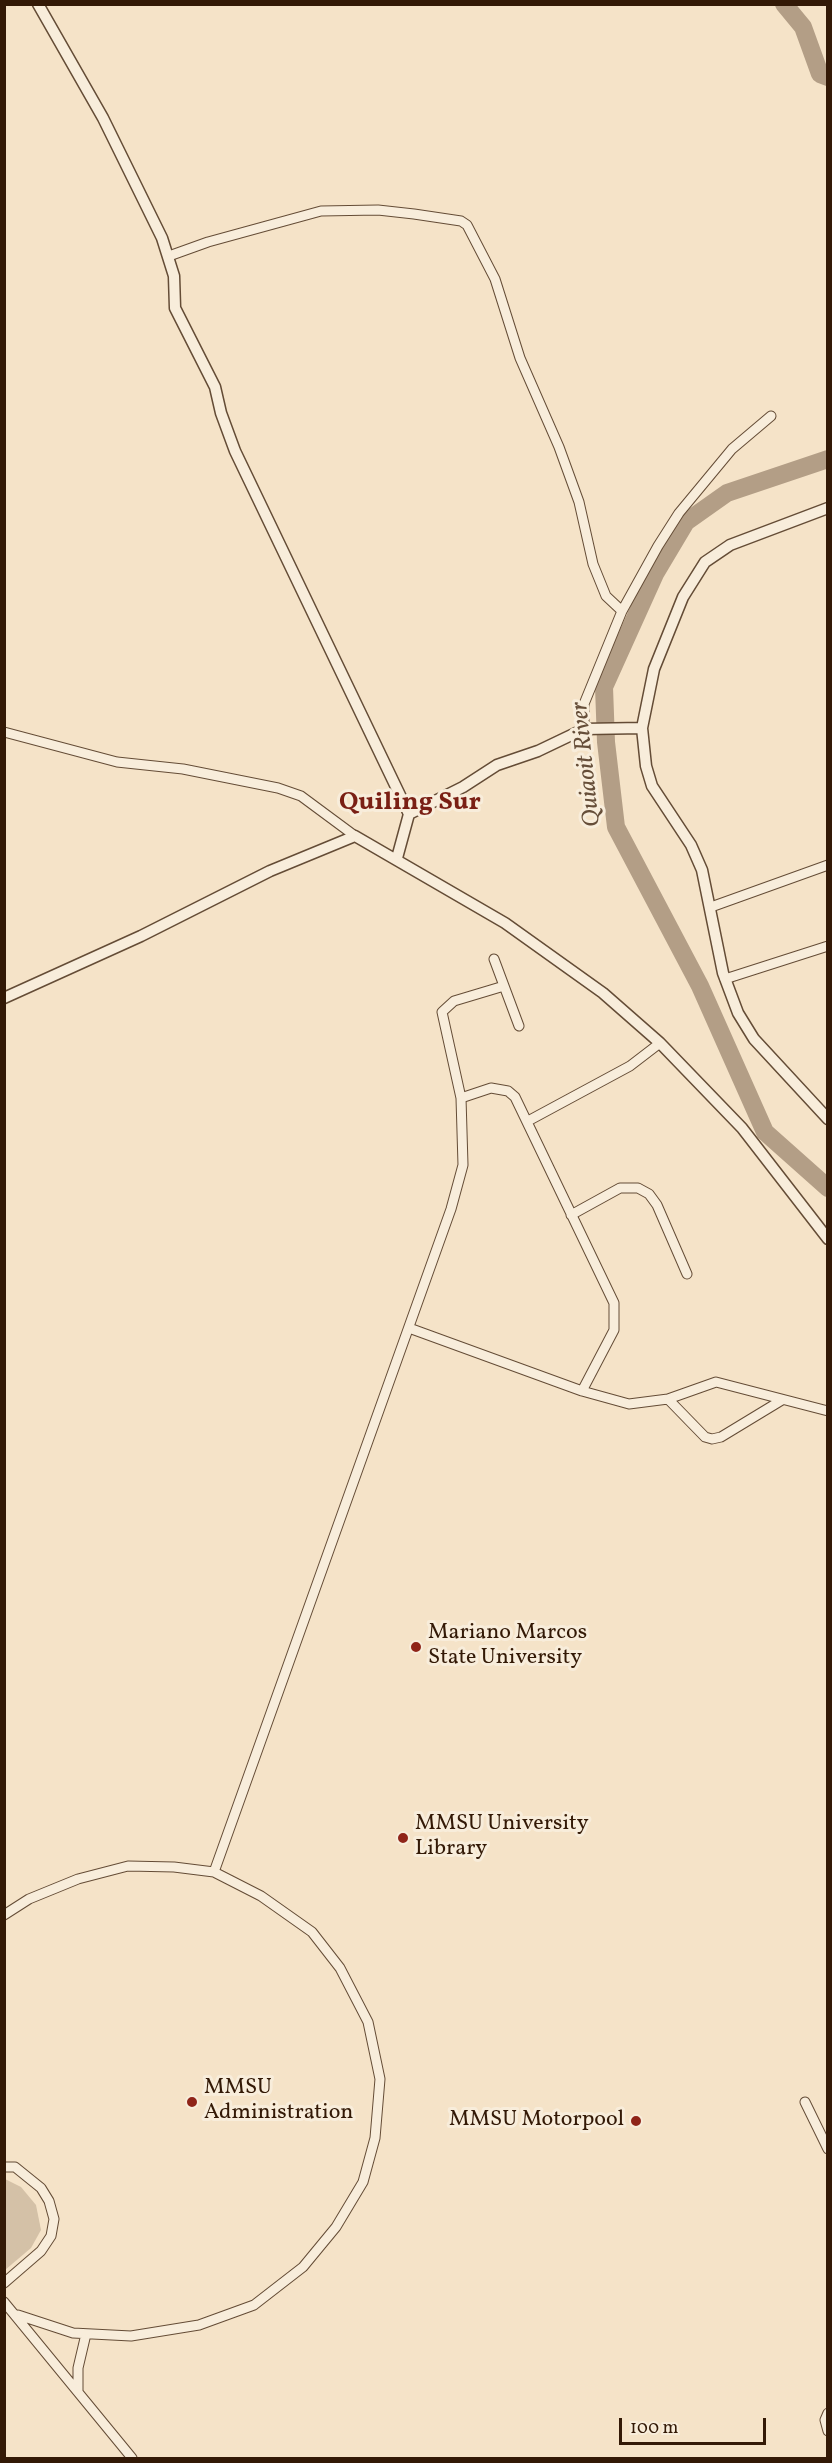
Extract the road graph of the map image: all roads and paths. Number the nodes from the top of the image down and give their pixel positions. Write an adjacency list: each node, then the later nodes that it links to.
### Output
1 (38, 4): 2 (street)
2 (169, 256): 5 (street); 9 (street)
3 (771, 416): 5 (street)
4 (828, 508): 6 (street)
5 (622, 611): 7 (street)
6 (638, 727): 7 (street); 13 (street)
7 (584, 729): 9 (street)
8 (4, 732): 10 (street)
9 (409, 814): 11 (street)
10 (355, 836): 11 (street); 18 (street)
11 (397, 858): 20 (street)
12 (828, 865): 13 (street)
13 (711, 907): 16 (street)
14 (828, 946): 16 (street)
15 (494, 959): 17 (street)
16 (725, 979): 22 (street)
17 (504, 986): 19 (street); 21 (street)
18 (4, 998)
19 (519, 1026)
20 (660, 1043): 23 (street); 25 (street)
21 (461, 1098): 23 (street); 27 (street)
22 (828, 1119)
23 (528, 1121): 24 (street)
24 (571, 1215): 26 (street); 28 (street)
25 (828, 1239)
26 (687, 1274)
27 (409, 1328): 28 (street); 32 (street)
28 (582, 1391): 29 (street)
29 (668, 1399): 30 (street); 30 (street)
30 (782, 1400): 31 (street)
31 (828, 1412)
32 (214, 1872): 33 (street); 40 (street)
33 (4, 1915)
34 (805, 2102): 35 (street)
35 (828, 2149)
36 (4, 2167): 37 (street)
37 (4, 2283)
38 (4, 2302): 39 (street)
39 (18, 2315): 40 (street); 41 (street)
40 (86, 2334): 41 (street)
41 (78, 2391): 44 (street)
42 (828, 2413): 43 (street)
43 (828, 2431)
44 (132, 2458)

